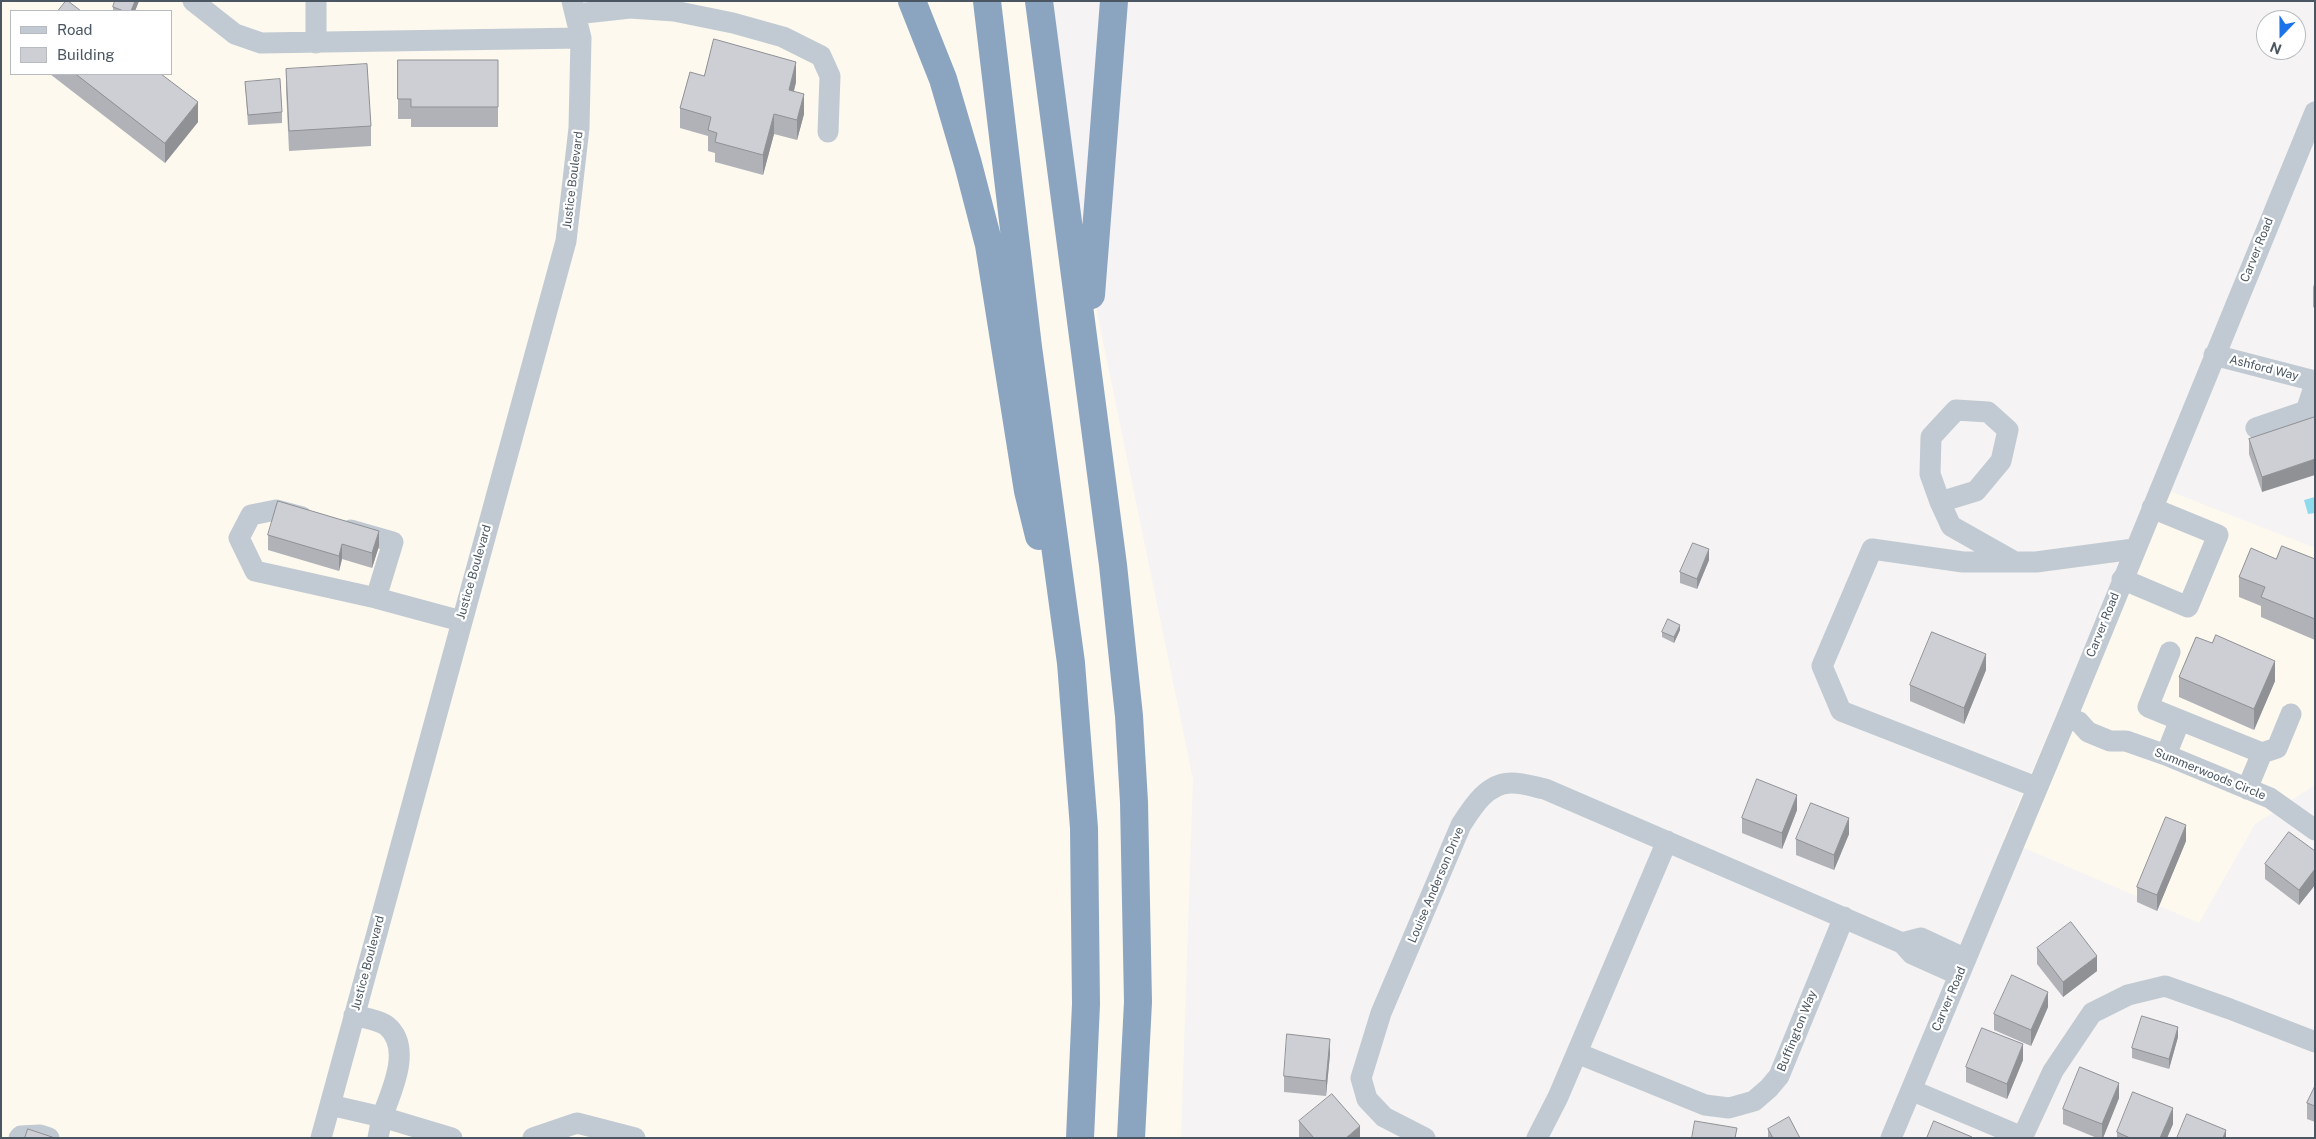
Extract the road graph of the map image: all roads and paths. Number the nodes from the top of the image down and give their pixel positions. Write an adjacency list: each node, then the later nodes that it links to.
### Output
1 (193, 1): 9 (street)
2 (316, 1): 9 (street)
3 (912, 1): 24 (highway)
4 (987, 1): 24 (highway)
5 (1039, 1): 13 (highway)
6 (1114, 1): 13 (highway)
7 (574, 8): 8 (street, Justice Boulevard); 11 (street)
8 (581, 38): 9 (street); 22 (street, Justice Boulevard)
9 (316, 43)
10 (2315, 112): 12 (street, Carver Road)
11 (828, 132)
12 (2214, 355): 14 (street, Ashford Way); 17 (street, Carver Road)
13 (1088, 361): 49 (highway)
14 (2315, 382): 15 (street)
15 (2256, 428)
16 (1940, 502): 16 (street); 19 (street)
17 (2152, 508): 18 (street, Carver Road); 20 (street)
18 (2134, 549): 19 (street); 20 (street, Carver Road)
19 (2015, 562): 30 (street)
20 (2122, 579): 26 (street, Carver Road)
21 (376, 598): 21 (street); 22 (street)
22 (461, 621): 36 (street, Justice Boulevard)
23 (2170, 652): 27 (street)
24 (1071, 663): 48 (highway)
25 (2291, 714): 28 (street)
26 (2073, 720): 29 (street, Summerwoods Circle); 30 (street, Carver Road)
27 (2180, 720): 28 (street); 29 (street)
28 (2262, 753): 31 (street)
29 (2166, 755): 31 (street, Summerwoods Circle)
30 (2036, 787): 35 (street, Carver Road)
31 (2248, 789): 32 (street, Summerwoods Circle)
32 (2315, 830)
33 (1667, 841): 34 (street, Louise Anderson Drive); 38 (street); 50 (street, Louise Anderson Drive)
34 (1844, 917): 35 (street, Louise Anderson Drive); 38 (street, Buffington Way)
35 (1963, 967): 39 (street, Carver Road)
36 (354, 1015): 40 (street, Justice Boulevard); 41 (street)
37 (2315, 1042): 53 (street)
38 (1577, 1053): 51 (street)
39 (1911, 1090): 52 (street, Carver Road); 53 (street)
40 (330, 1105): 41 (street); 44 (street, Justice Boulevard)
41 (380, 1128): 45 (street)
42 (19, 1138): 43 (street)
43 (49, 1138)
44 (321, 1138)
45 (452, 1138)
46 (533, 1138): 47 (street)
47 (635, 1138)
48 (1080, 1138)
49 (1132, 1138)
50 (1425, 1138)
51 (1538, 1138)
52 (1891, 1138)
53 (2022, 1138)

